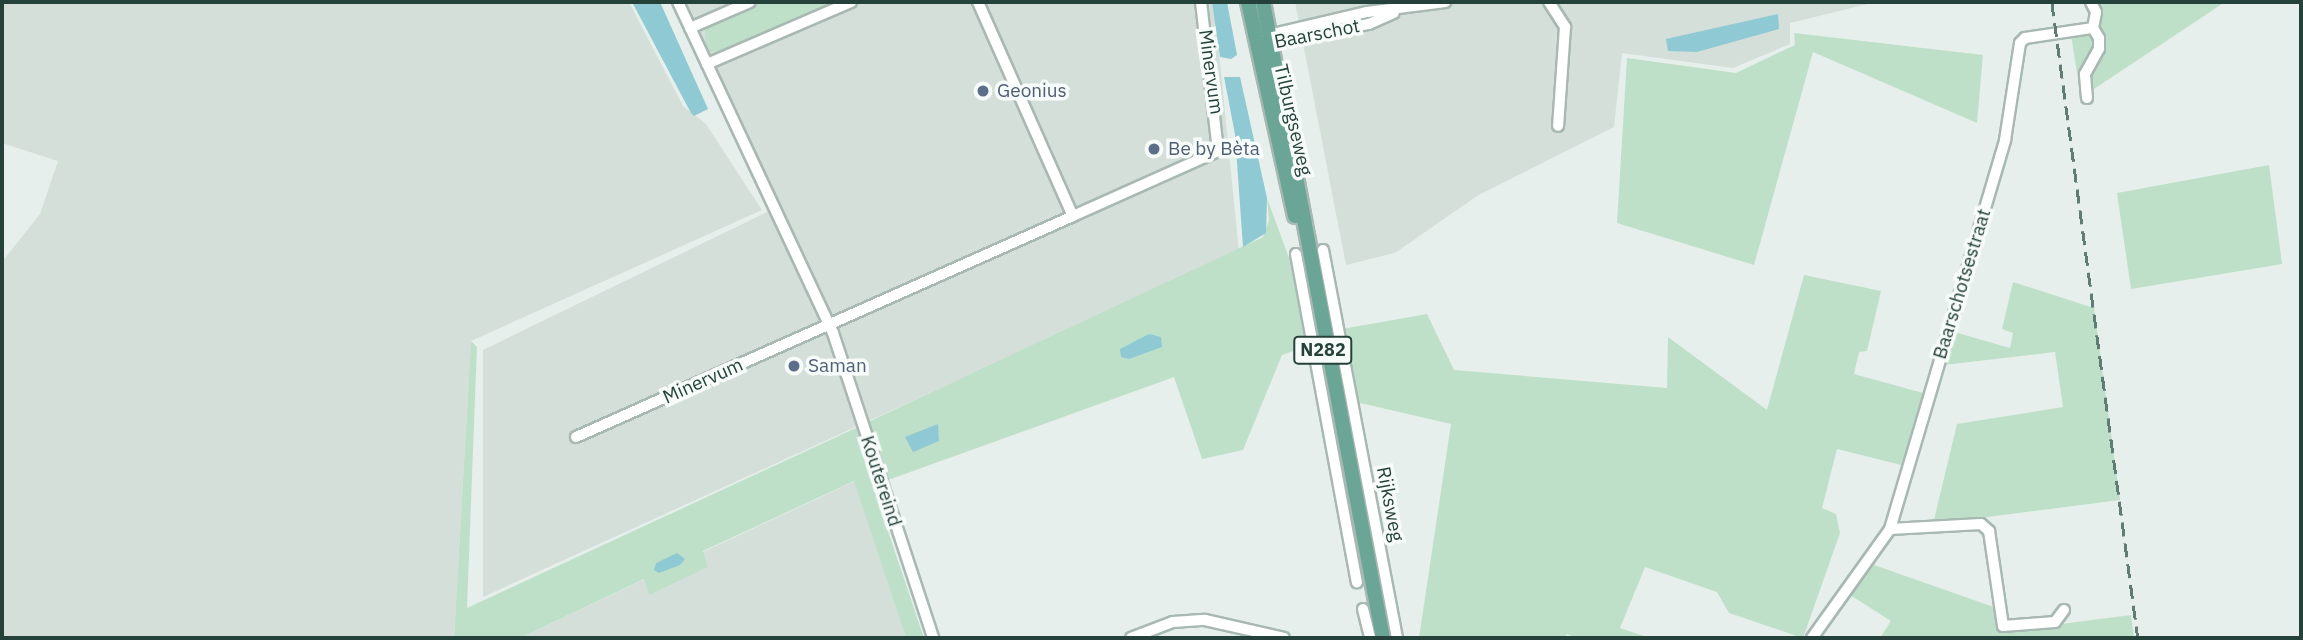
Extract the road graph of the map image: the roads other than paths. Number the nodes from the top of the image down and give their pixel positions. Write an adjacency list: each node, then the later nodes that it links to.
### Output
1 (678, 2): 12 (street)
2 (750, 2): 12 (street)
3 (850, 2): 16 (street)
4 (978, 2): 19 (street)
5 (1201, 2): 19 (street, Minervum)
6 (1248, 2): 15 (main road, Tilburgseweg / N282)
7 (1263, 2): 14 (main road, Tilburgseweg / N282)
8 (1445, 2): 11 (street, Baarschot)
9 (1549, 2): 18 (street)
10 (2091, 2): 13 (street)
11 (1431, 3): 14 (street, Baarschot)
12 (690, 28): 16 (street)
13 (2093, 28): 17 (street); 25 (street, Baarschotsestraat)
14 (1270, 39): 15 (street, Baarschot); 20 (main road, Tilburgseweg / N282)
15 (1255, 41): 20 (main road, Tilburgseweg / N282)
16 (707, 64): 21 (street)
17 (2087, 98)
18 (1558, 126)
19 (1073, 216): 21 (street, Minervum)
20 (1308, 249): 22 (main road, Rijksweg / N282); 24 (street, Rijksweg)
21 (829, 324): 23 (street, Minervum); 29 (street, Koutereind)
22 (1337, 379): 24 (main road, Rijksweg / N282); 34 (street, Rijksweg)
23 (576, 437)
24 (1341, 454): 26 (street, Rijksweg); 33 (main road, Rijksweg / N282)
25 (1890, 530): 28 (street); 35 (street, Baarschotsestraat)
26 (1357, 582)
27 (1363, 609): 32 (street)
28 (2064, 610)
29 (933, 638)
30 (1130, 638): 31 (street)
31 (1284, 638)
32 (1370, 638)
33 (1383, 638)
34 (1396, 638)
35 (1812, 638)

